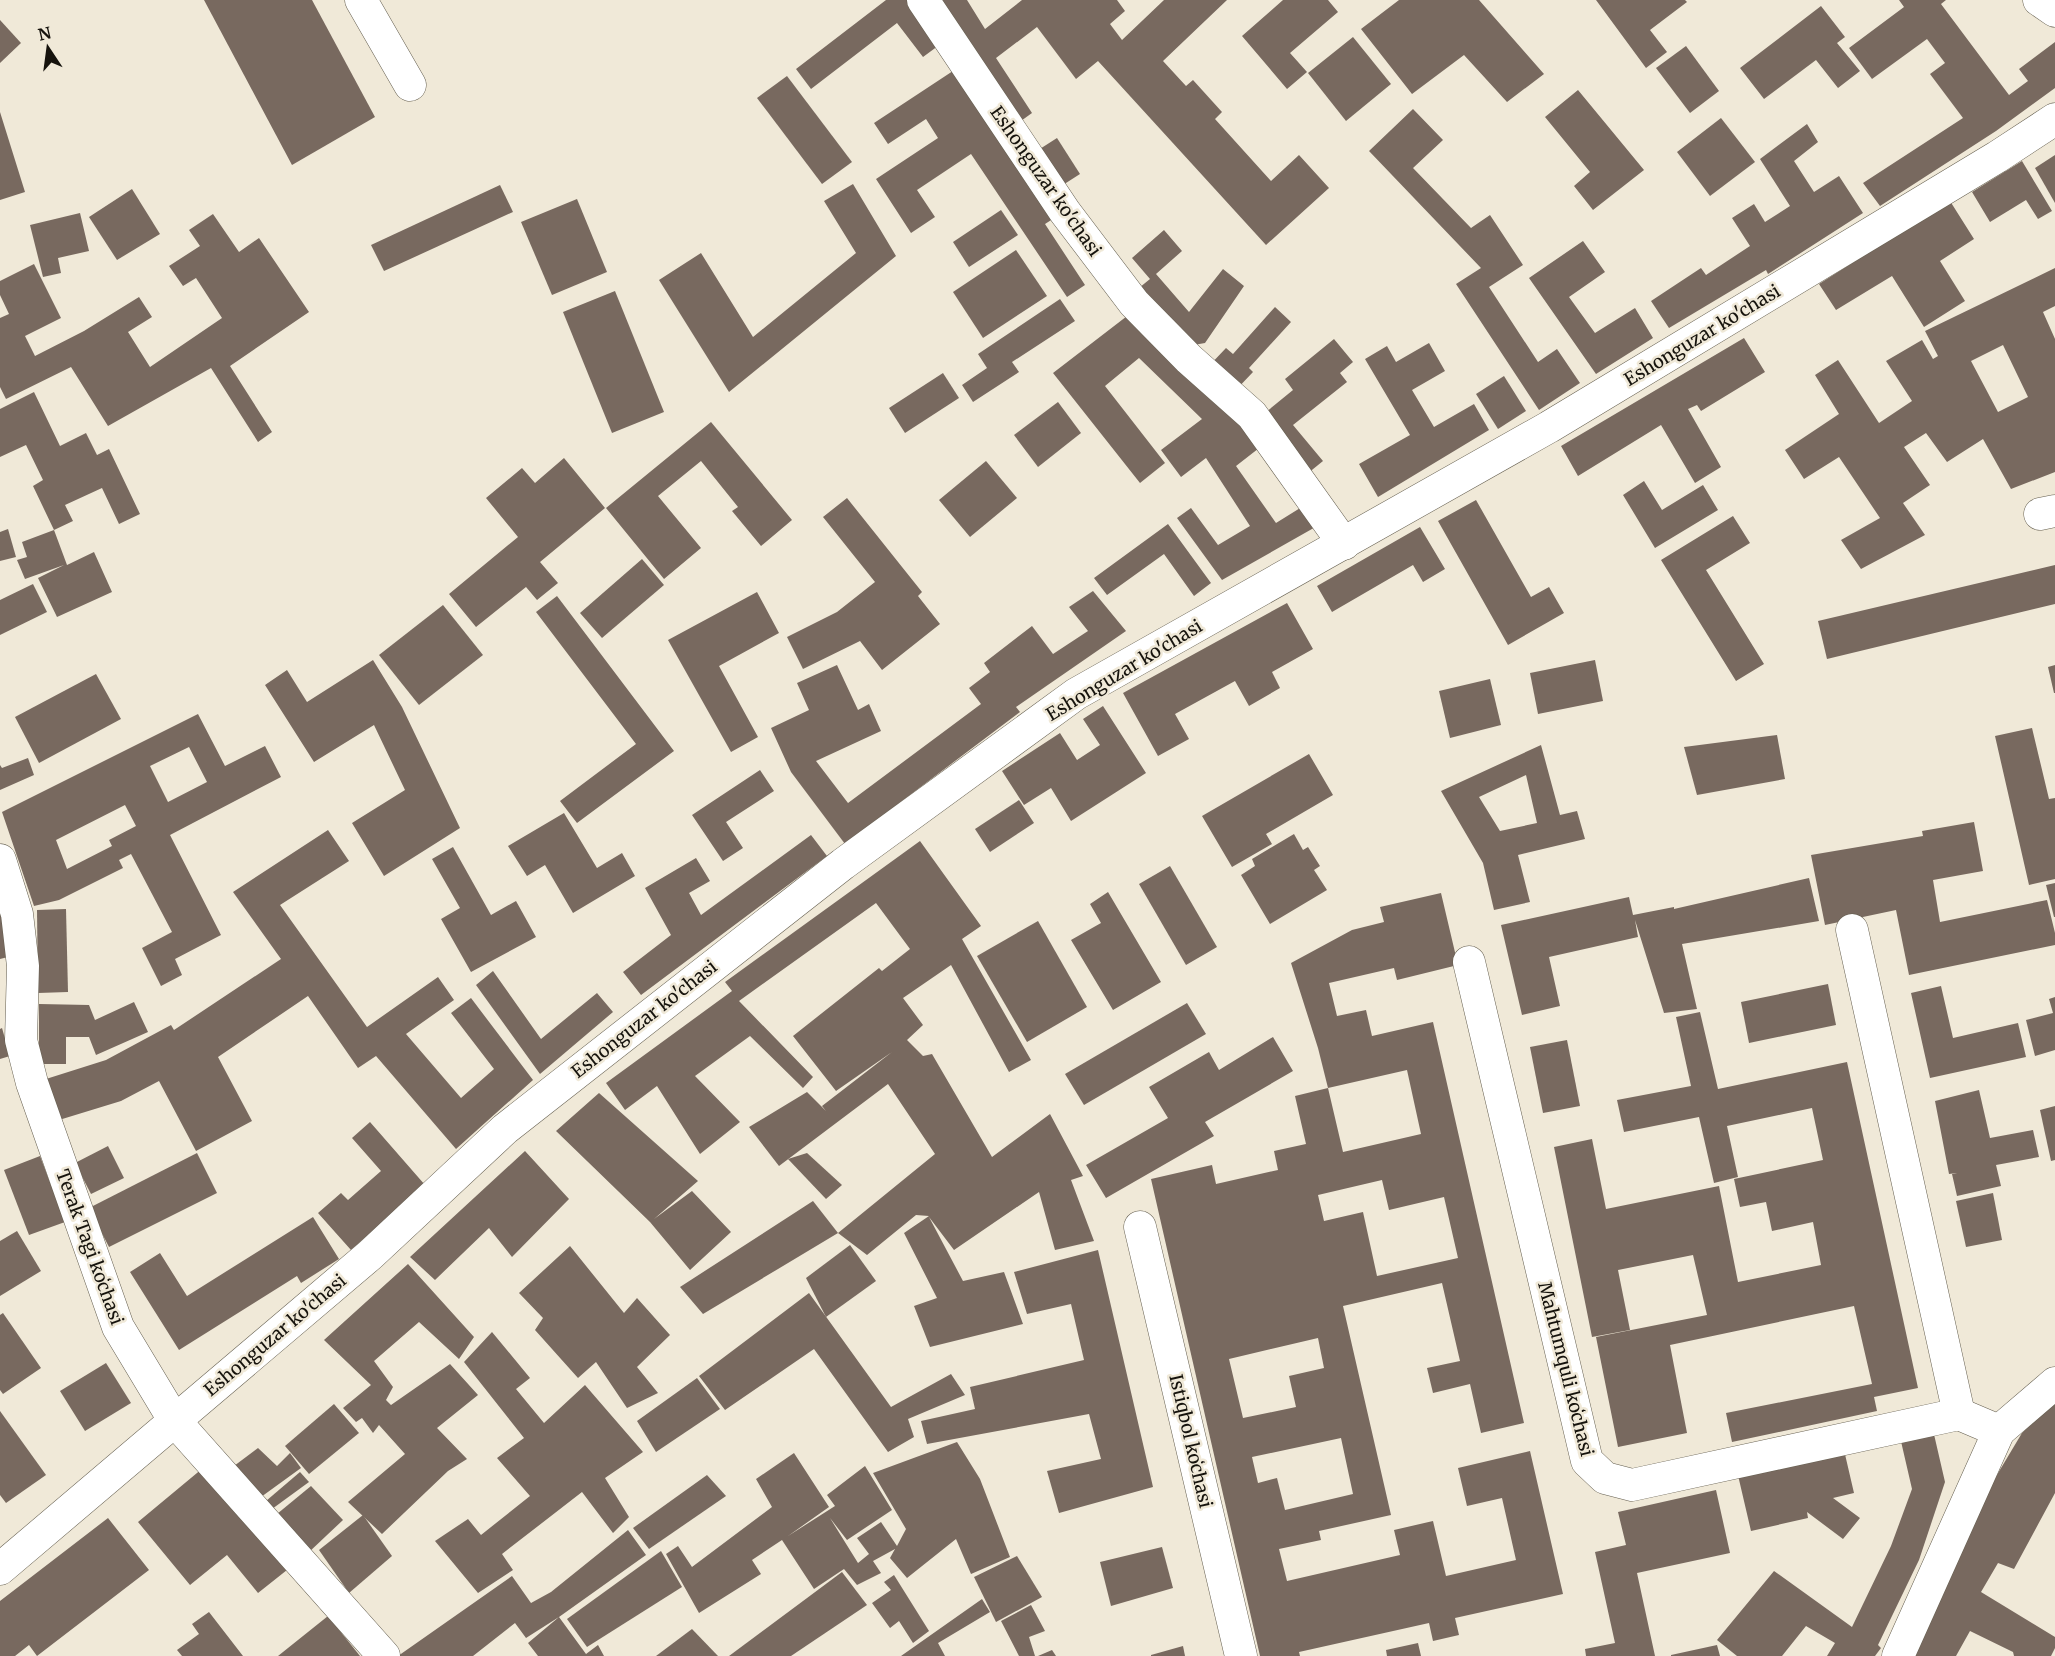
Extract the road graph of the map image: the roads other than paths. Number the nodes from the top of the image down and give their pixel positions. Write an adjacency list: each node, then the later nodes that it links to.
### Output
1 (361, 0): 5 (street)
2 (923, 0): 7 (street, Eshonguzar ko'chasi)
3 (2039, 0): 4 (street)
4 (2055, 11)
5 (410, 85)
6 (2055, 119): 7 (street, Eshonguzar ko'chasi)
7 (1344, 544): 14 (street, Eshonguzar ko'chasi)
8 (0, 860): 14 (street, Terak Tagi koʻchasi)
9 (1852, 930): 13 (street)
10 (1469, 962): 13 (street, Mahtumquli koʻchasi)
11 (1140, 1227): 18 (street, Istiqbol koʻchasi)
12 (2055, 1383): 15 (street)
13 (1959, 1414): 15 (street)
14 (174, 1420): 16 (street, Eshonguzar ko'chasi); 17 (street, Terak Tagi koʻchasi)
15 (1999, 1431): 19 (street)
16 (0, 1569)
17 (384, 1656)
18 (1241, 1656)
19 (1898, 1656)

